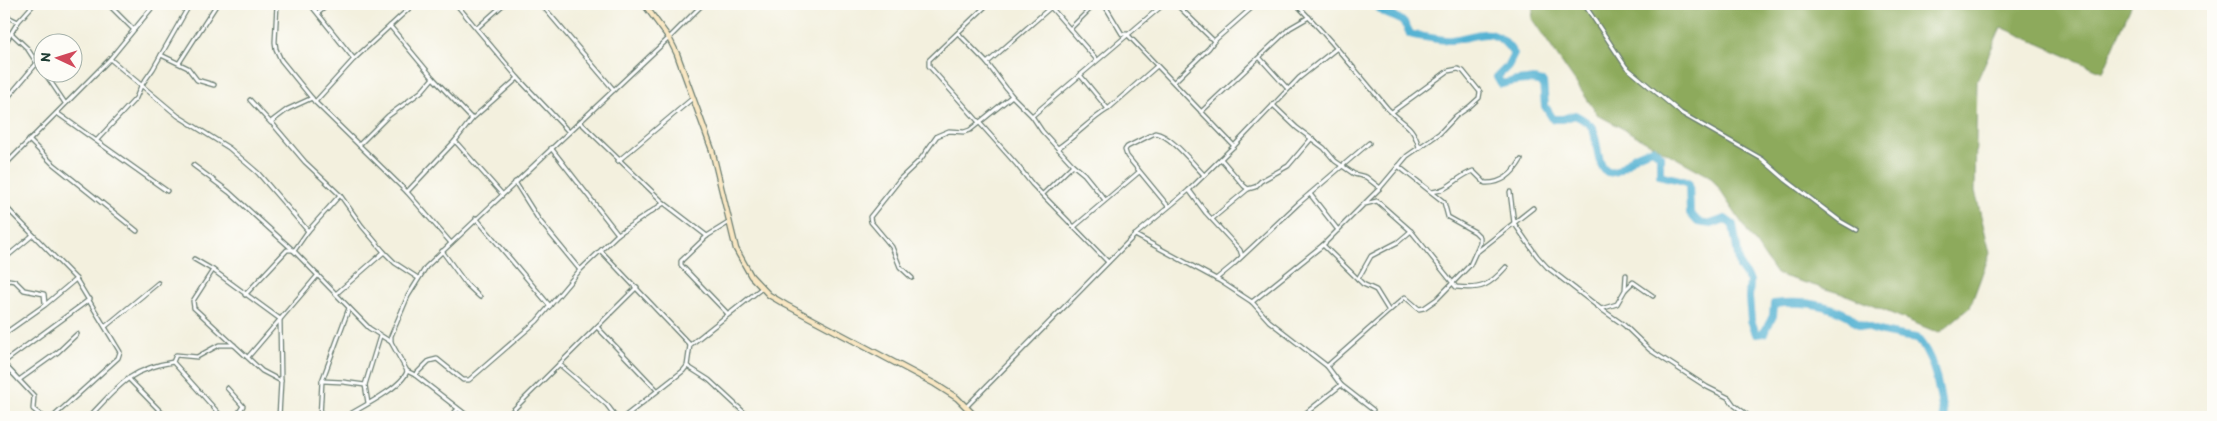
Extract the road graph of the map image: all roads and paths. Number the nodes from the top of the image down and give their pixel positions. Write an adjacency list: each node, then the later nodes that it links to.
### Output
1 (34, 4): 29 (street)
2 (108, 4): 32 (street)
3 (155, 4): 32 (street)
4 (190, 4): 41 (street)
5 (217, 4): 47 (street)
6 (277, 4): 63 (street)
7 (310, 4): 26 (street)
8 (328, 4): 26 (street)
9 (414, 4): 30 (street)
10 (456, 4): 31 (street)
11 (504, 4): 31 (street)
12 (541, 4): 59 (street)
13 (644, 4): 37 (main road)
14 (703, 4): 37 (street)
15 (988, 4): 34 (street)
16 (1095, 4): 33 (street)
17 (1104, 4): 36 (street)
18 (1164, 4): 36 (street)
19 (1186, 4): 24 (street); 25 (street)
20 (1256, 4): 38 (street)
21 (1296, 4): 28 (street)
22 (1584, 4): 121 (street)
23 (1049, 5): 33 (street); 48 (street)
24 (1177, 5): 25 (street)
25 (1183, 10): 38 (street)
26 (318, 13): 45 (street)
27 (4, 15): 29 (street)
28 (1309, 17): 40 (street); 43 (street)
29 (18, 22): 35 (street)
30 (390, 26): 45 (street); 52 (street)
31 (477, 28): 53 (street)
32 (133, 29): 44 (street)
33 (1070, 29): 46 (street)
34 (958, 32): 48 (street); 74 (street)
35 (11, 33): 39 (street); 42 (street)
36 (1127, 34): 46 (street); 49 (street)
37 (669, 38): 59 (street); 61 (main road)
38 (1214, 41): 55 (street)
39 (4, 45)
40 (1338, 48): 58 (street); 69 (street)
41 (161, 55): 47 (street); 57 (street)
42 (32, 56)
43 (1260, 58): 58 (street); 68 (street)
44 (110, 59): 57 (street); 65 (street)
45 (354, 59): 63 (street)
46 (1097, 60): 51 (street)
47 (179, 63): 56 (street)
48 (987, 64): 60 (street)
49 (1157, 66): 55 (street); 67 (street)
50 (32, 69): 64 (street)
51 (1080, 75): 67 (street); 71 (street)
52 (434, 78): 72 (street); 82 (street)
53 (518, 78): 72 (street); 76 (street)
54 (50, 82): 65 (street)
55 (1174, 82): 68 (street)
56 (214, 85)
57 (141, 86): 79 (street); 123 (street)
58 (1288, 89): 66 (street)
59 (614, 90): 73 (street)
60 (1012, 96): 71 (street); 74 (street)
61 (693, 98): 89 (street); 117 (main road)
62 (250, 100): 75 (street)
63 (313, 100): 75 (street); 82 (street)
64 (4, 102)
65 (65, 103): 70 (street)
66 (1273, 105): 77 (street); 83 (street)
67 (1108, 109): 86 (street)
68 (1200, 112): 83 (street)
69 (1392, 112): 84 (street); 84 (street)
70 (57, 113): 78 (street); 79 (street)
71 (1032, 116): 86 (street)
72 (472, 119): 80 (street)
73 (580, 122): 76 (street); 89 (street)
74 (979, 123): 106 (street); 150 (street)
75 (272, 124): 108 (street)
76 (569, 132): 85 (street)
77 (1311, 138): 93 (street); 99 (street)
78 (29, 140): 92 (street); 122 (street)
79 (97, 140): 100 (street)
80 (456, 141): 102 (street); 105 (street)
81 (1369, 143): 93 (street)
82 (359, 145): 102 (street)
83 (1234, 146): 87 (street)
84 (1419, 147): 94 (street)
85 (551, 148): 97 (street); 125 (street)
86 (1058, 148): 91 (street)
87 (1221, 160): 96 (street); 99 (street)
88 (1521, 160): 103 (street)
89 (618, 161): 110 (street)
90 (193, 165): 134 (street)
91 (1073, 165): 106 (street); 109 (street)
92 (4, 166)
93 (1343, 166): 98 (street); 107 (street)
94 (1398, 166): 98 (street); 103 (street)
95 (1140, 172): 96 (street); 109 (street); 112 (street)
96 (1204, 175): 101 (street)
97 (515, 182): 105 (street); 146 (street)
98 (1380, 188): 113 (street)
99 (1248, 189): 116 (street)
100 (167, 190)
101 (1189, 190): 112 (street); 116 (street)
102 (407, 192): 131 (street)
103 (1431, 192): 129 (street)
104 (1510, 192): 118 (street)
105 (502, 194): 115 (street)
106 (1043, 194): 119 (street)
107 (1310, 194): 120 (street); 138 (street)
108 (340, 195): 123 (street); 136 (street)
109 (1105, 200): 119 (street)
110 (664, 203): 125 (street); 128 (street)
111 (4, 205): 126 (street)
112 (1168, 206): 127 (street)
113 (1362, 206): 120 (street); 124 (street)
114 (1533, 208): 118 (street)
115 (476, 218): 131 (street); 167 (street)
116 (1212, 219): 133 (street)
117 (728, 223): 128 (street); 158 (main road)
118 (1514, 224): 130 (street); 169 (street)
119 (1074, 226): 143 (street)
120 (1338, 230): 132 (street)
121 (1856, 230)
122 (138, 231)
123 (308, 231): 134 (street)
124 (1411, 231): 153 (street); 156 (street)
125 (618, 234): 135 (street)
126 (33, 235): 141 (street); 151 (street)
127 (1134, 235): 143 (street); 152 (street)
128 (706, 236): 171 (street)
129 (1480, 238): 130 (street); 139 (street)
130 (1490, 240): 139 (street)
131 (451, 243): 137 (street)
132 (1323, 245): 153 (street); 165 (street)
133 (1240, 250): 138 (street); 140 (street)
134 (294, 251): 147 (street); 161 (street)
135 (601, 251): 146 (street); 157 (street)
136 (384, 252): 149 (street); 160 (street)
137 (442, 252): 149 (street); 163 (street)
138 (1246, 252): 140 (street)
139 (1475, 254): 156 (street)
140 (1242, 256): 152 (street)
141 (4, 259)
142 (194, 259): 145 (street)
143 (1108, 262): 198 (street)
144 (1506, 268): 156 (street)
145 (213, 270): 161 (street); 179 (street)
146 (580, 270): 167 (street)
147 (318, 275): 160 (street); 172 (street)
148 (1626, 275): 159 (street)
149 (418, 278): 178 (street)
150 (912, 278)
151 (76, 279): 164 (street); 166 (street)
152 (1215, 279): 165 (street)
153 (1358, 279): 170 (street)
154 (158, 283): 173 (street)
155 (4, 284): 166 (street)
156 (1452, 284): 170 (street)
157 (637, 287): 174 (street); 180 (street)
158 (762, 288): 171 (street); 198 (main road)
159 (1625, 290): 162 (street); 169 (street)
160 (337, 293): 168 (street)
161 (245, 295): 172 (street)
162 (1653, 296)
163 (480, 297)
164 (90, 299): 173 (street); 183 (street)
165 (1252, 302): 186 (street)
166 (45, 305): 175 (street)
167 (550, 306): 188 (street)
168 (349, 308): 177 (street); 192 (street)
169 (1600, 309): 220 (street)
170 (1389, 311): 186 (street)
171 (728, 314): 180 (street)
172 (280, 319): 181 (street); 191 (street)
173 (106, 326): 203 (street)
174 (598, 328): 184 (street); 196 (street)
175 (4, 334)
176 (77, 334): 190 (street)
177 (380, 336): 178 (street); 193 (street)
178 (391, 342): 187 (street)
179 (234, 345): 181 (street); 182 (street)
180 (690, 345): 185 (street)
181 (248, 358): 191 (street)
182 (172, 362): 189 (street); 207 (street)
183 (4, 363): 190 (street)
184 (559, 364): 214 (street); 215 (street)
185 (687, 366): 196 (street); 217 (street)
186 (1327, 366): 194 (street)
187 (407, 371): 188 (street); 197 (street)
188 (415, 375): 199 (street)
189 (128, 378): 201 (street); 204 (street)
190 (19, 380): 202 (street)
191 (281, 381): 209 (street)
192 (322, 381): 193 (street); 210 (street)
193 (365, 385): 197 (street)
194 (1341, 385): 200 (street); 219 (street)
195 (227, 388): 208 (street)
196 (657, 390): 216 (street)
197 (368, 403): 211 (street)
198 (966, 407): 218 (main road)
199 (458, 409): 212 (street); 213 (street)
200 (1373, 410)
201 (161, 412): 205 (street); 206 (street)
202 (44, 417)
203 (53, 417)
204 (89, 417)
205 (155, 417)
206 (167, 417)
207 (222, 417)
208 (236, 417)
209 (279, 417)
210 (320, 417)
211 (345, 417)
212 (450, 417)
213 (469, 417)
214 (506, 417)
215 (616, 417)
216 (624, 417)
217 (749, 417)
218 (976, 417)
219 (1301, 417)
220 (1750, 417)

